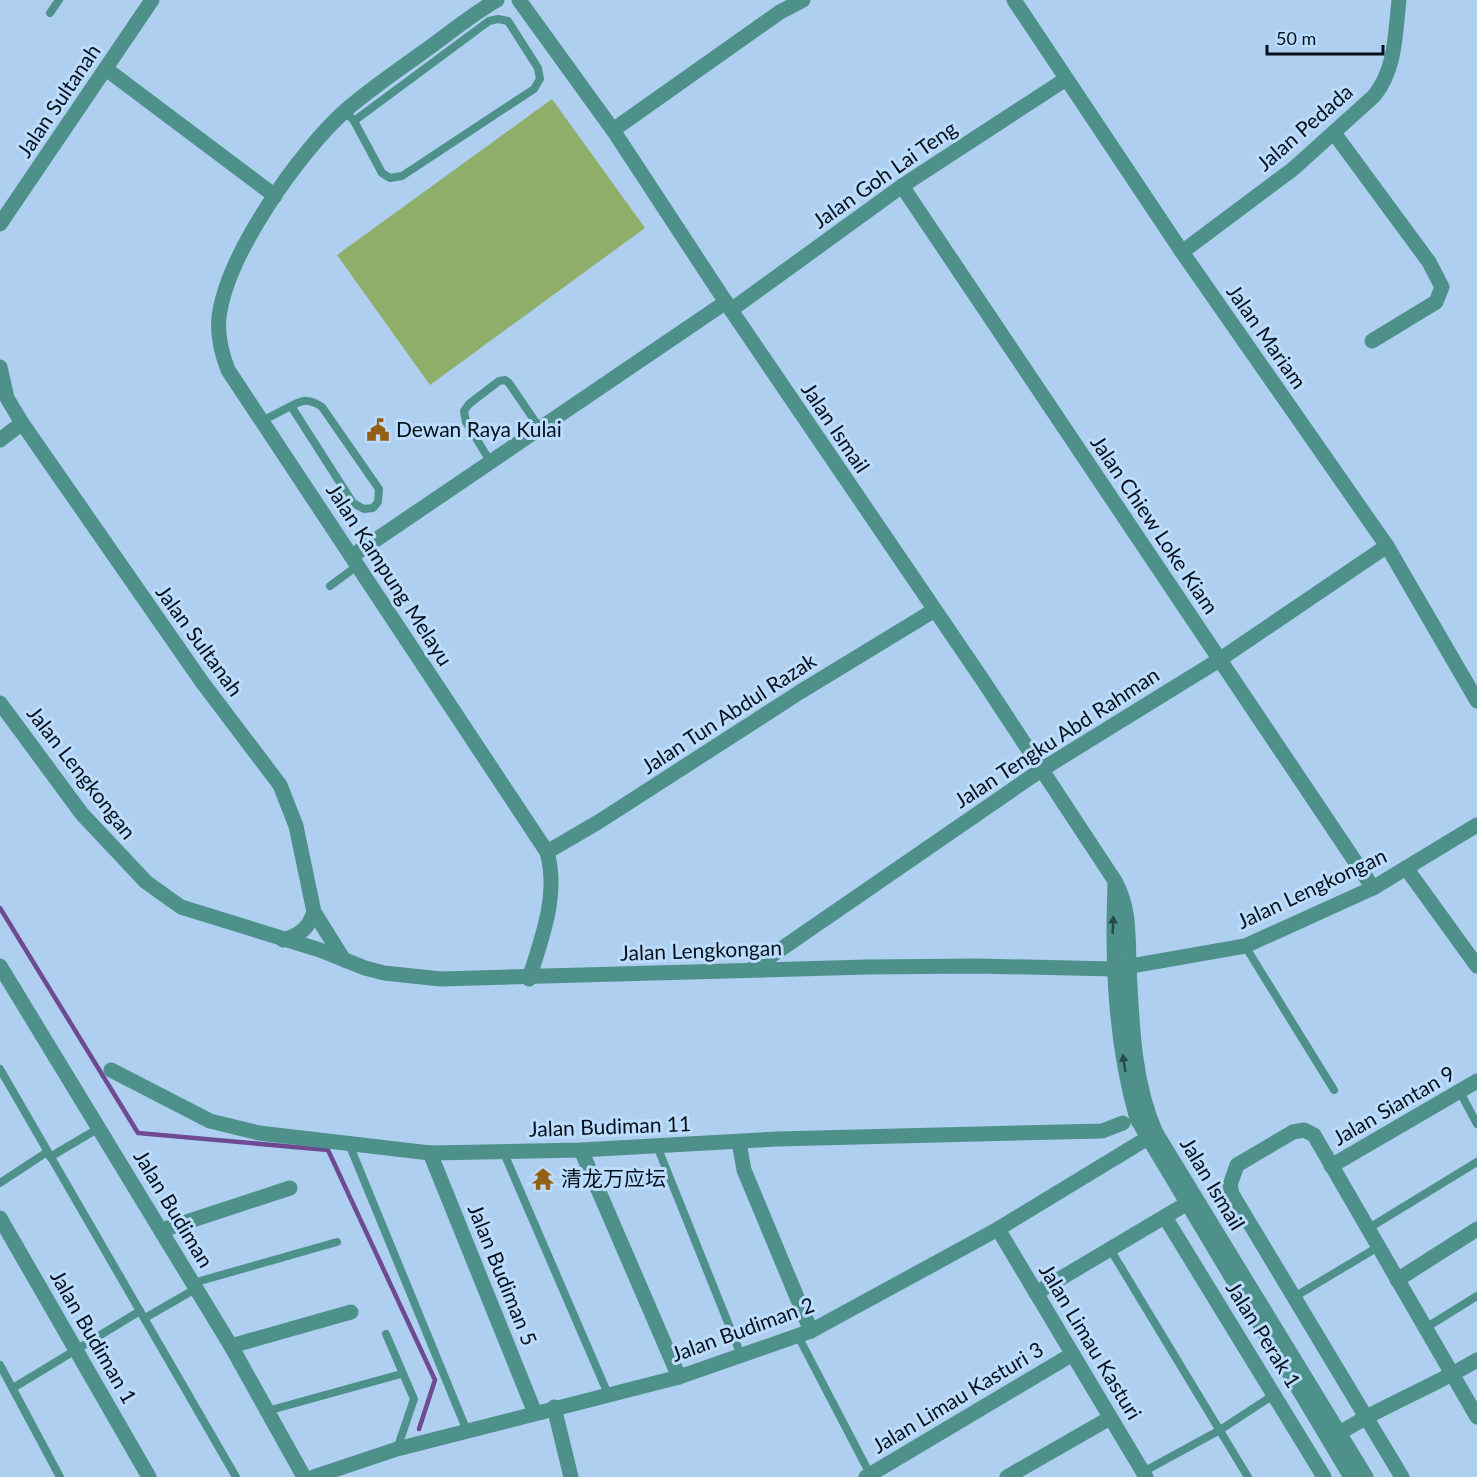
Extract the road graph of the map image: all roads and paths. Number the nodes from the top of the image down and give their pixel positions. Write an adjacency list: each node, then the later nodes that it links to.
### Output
1 (59, 0): 9 (lane)
2 (152, 0): 10 (street, Jalan Sultanah)
3 (497, 0): 12 (street, Jalan Kampung Melayu)
4 (519, 0): 13 (street, Jalan Ismail)
5 (803, 0): 8 (street)
6 (1014, 0): 11 (street, Jalan Mariam)
7 (1399, 0): 14 (street, Jalan Pedada)
8 (776, 6): 13 (street)
9 (50, 13)
10 (106, 69): 16 (street); 17 (street, Jalan Sultanah)
11 (1066, 79): 15 (street, Jalan Goh Lai Teng); 18 (street, Jalan Mariam)
12 (350, 116): 12 (lane); 16 (street, Jalan Kampung Melayu)
13 (613, 130): 19 (street, Jalan Ismail)
14 (1334, 133): 18 (street, Jalan Pedada); 20 (street)
15 (902, 186): 19 (street, Jalan Goh Lai Teng); 33 (street, Jalan Chiew Loke Kiam)
16 (275, 196): 24 (street, Jalan Kampung Melayu)
17 (0, 224)
18 (1182, 252): 29 (street, Jalan Mariam)
19 (728, 306): 26 (street, Jalan Goh Lai Teng); 32 (street, Jalan Ismail)
20 (1372, 341)
21 (0, 366): 22 (street, Jalan Sultanah)
22 (4, 399): 25 (street, Jalan Sultanah)
23 (291, 406): 23 (lane); 24 (lane)
24 (262, 422): 30 (street, Jalan Kampung Melayu)
25 (22, 423): 27 (street); 41 (street, Jalan Sultanah)
26 (541, 430): 28 (street, Jalan Goh Lai Teng); 28 (lane)
27 (0, 440)
28 (490, 462): 30 (street, Jalan Goh Lai Teng)
29 (1387, 546): 33 (street, Jalan Tengku Abd Rahman); 34 (street, Jalan Mariam)
30 (355, 561): 31 (lane); 38 (street, Jalan Kampung Melayu)
31 (330, 586)
32 (933, 611): 36 (street, Jalan Ismail); 38 (street, Jalan Tun Abdul Razak)
33 (1219, 660): 36 (street, Jalan Tengku Abd Rahman); 40 (street, Jalan Chiew Loke Kiam)
34 (1477, 701)
35 (3, 713): 42 (street, Jalan Lengkongan)
36 (1041, 770): 47 (street, Jalan Ismail); 48 (street, Jalan Tengku Abd Rahman)
37 (1477, 825): 39 (street, Jalan Lengkongan)
38 (546, 852): 49 (street, Jalan Kampung Melayu)
39 (1406, 868): 40 (street, Jalan Lengkongan); 46 (street)
40 (1373, 888): 43 (street, Jalan Lengkongan)
41 (314, 912): 42 (street); 44 (street)
42 (283, 940): 44 (street, Jalan Lengkongan)
43 (1245, 946): 47 (street, Jalan Lengkongan); 53 (lane)
44 (344, 960): 49 (street, Jalan Lengkongan)
45 (0, 966): 57 (street, Jalan Budiman)
46 (1477, 966)
47 (1122, 968): 48 (street, Jalan Lengkongan); 58 (street, Jalan Ismail)
48 (752, 969): 49 (street, Jalan Lengkongan)
49 (530, 979)
50 (0, 1069): 65 (lane)
51 (111, 1070): 60 (street, Jalan Budiman 11)
52 (1477, 1081): 54 (street, Jalan Siantan 9)
53 (1334, 1090)
54 (1460, 1092): 56 (lane); 67 (street, Jalan Siantan 9)
55 (1123, 1123): 59 (street, Jalan Budiman 11)
56 (1477, 1124)
57 (99, 1128): 65 (lane); 76 (street, Jalan Budiman)
58 (1152, 1136): 70 (street, Jalan Ismail); 74 (street, Jalan Budiman 2); 110 (street, Jalan Ismail)
59 (739, 1142): 61 (street, Jalan Budiman 11); 88 (street)
60 (349, 1143): 64 (street, Jalan Budiman 11); 109 (lane)
61 (657, 1146): 62 (street, Jalan Budiman 11); 92 (lane)
62 (581, 1150): 63 (street, Jalan Budiman 11); 98 (street)
63 (503, 1151): 64 (street, Jalan Budiman 11); 100 (lane)
64 (430, 1153): 104 (street, Jalan Budiman 5)
65 (49, 1155): 68 (lane); 86 (lane)
66 (1477, 1162): 73 (lane)
67 (1332, 1166): 73 (street); 83 (street)
68 (0, 1183)
69 (290, 1188): 76 (street)
70 (1186, 1204): 71 (street); 110 (street, Jalan Ismail)
71 (1165, 1217): 79 (street); 101 (street, Jalan Perak 1)
72 (0, 1218): 91 (street, Jalan Budiman 1)
73 (1369, 1228): 78 (street)
74 (998, 1229): 82 (street, Jalan Limau Kasturi); 88 (street, Jalan Budiman 2)
75 (1477, 1229): 80 (street)
76 (162, 1230): 81 (street, Jalan Budiman)
77 (337, 1242): 81 (lane)
78 (1378, 1247): 80 (street); 83 (lane)
79 (1110, 1249): 82 (street); 108 (lane)
80 (1397, 1280): 87 (street)
81 (195, 1286): 86 (lane); 90 (street, Jalan Budiman)
82 (1036, 1293): 93 (street, Jalan Limau Kasturi)
83 (1296, 1296): 105 (street)
84 (1477, 1296): 87 (lane)
85 (351, 1312): 90 (street)
86 (142, 1314): 91 (lane); 116 (lane)
87 (1427, 1327): 97 (street)
88 (805, 1333): 92 (street, Jalan Budiman 2); 113 (lane)
89 (386, 1334): 96 (lane)
90 (231, 1346): 103 (street, Jalan Budiman)
91 (76, 1350): 99 (lane); 115 (street, Jalan Budiman 1)
92 (741, 1355): 98 (street, Jalan Budiman 2)
93 (1071, 1355): 107 (street, Jalan Limau Kasturi); 113 (street, Jalan Limau Kasturi 3)
94 (1477, 1360): 97 (street)
95 (0, 1365): 99 (lane)
96 (401, 1374): 103 (lane); 111 (lane)
97 (1452, 1375): 105 (street); 106 (street)
98 (679, 1377): 100 (street, Jalan Budiman 2)
99 (13, 1388): 114 (lane)
100 (608, 1394): 102 (street, Jalan Budiman 2)
101 (1275, 1394): 108 (lane); 122 (street, Jalan Perak 1)
102 (554, 1407): 104 (street, Jalan Budiman 2); 119 (street)
103 (267, 1411): 117 (street, Jalan Budiman)
104 (535, 1413): 109 (street, Jalan Budiman 2)
105 (1366, 1416): 110 (street); 125 (street)
106 (1477, 1417)
107 (1110, 1418): 112 (street, Jalan Limau Kasturi); 120 (street)
108 (1220, 1430): 112 (lane); 121 (lane)
109 (467, 1431): 111 (street, Jalan Budiman 2)
110 (1334, 1436): 123 (street, Jalan Ismail); 124 (street, Jalan Ismail)
111 (397, 1449): 118 (street, Jalan Budiman 2)
112 (1144, 1475)
113 (868, 1476)
114 (60, 1477)
115 (149, 1477)
116 (236, 1477)
117 (304, 1477)
118 (313, 1477)
119 (571, 1477)
120 (1007, 1477)
121 (1248, 1477)
122 (1324, 1477)
123 (1351, 1477)
124 (1366, 1477)
125 (1402, 1477)

